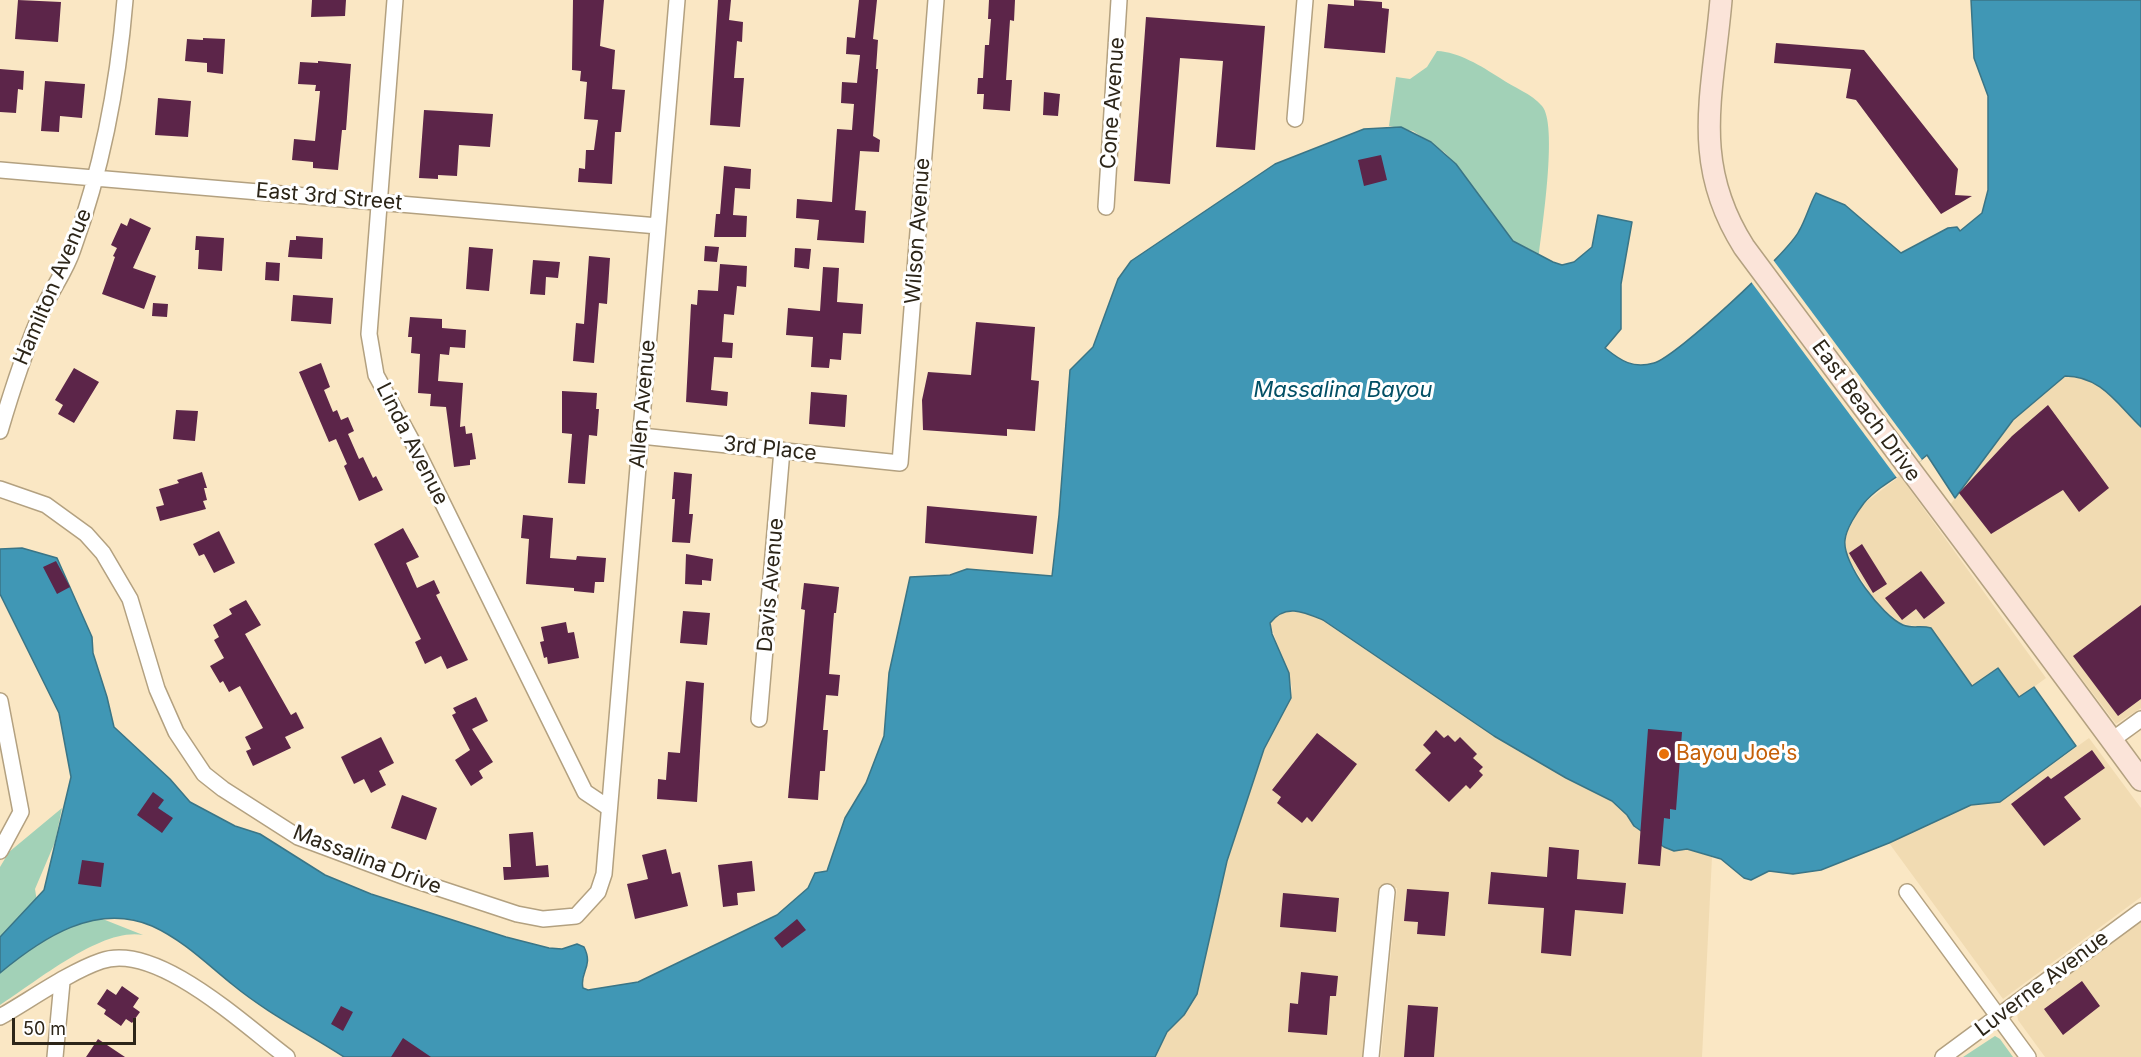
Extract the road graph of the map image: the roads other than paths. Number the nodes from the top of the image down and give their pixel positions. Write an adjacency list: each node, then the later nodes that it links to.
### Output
1 (125, 0): 10 (street, Hamilton Avenue)
2 (395, 0): 11 (street, Linda Avenue)
3 (677, 0): 13 (street, Allen Avenue)
4 (936, 0): 17 (street, Wilson Avenue)
5 (1119, 0): 12 (street, Cone Avenue)
6 (1305, 0): 8 (street)
7 (1721, 0): 22 (street, East Beach Drive)
8 (1294, 119)
9 (0, 170): 10 (street, East 3rd Street)
10 (97, 177): 11 (street, East 3rd Street); 14 (street, Hamilton Avenue)
11 (379, 202): 13 (street, East 3rd Street); 24 (street, Linda Avenue)
12 (1106, 207)
13 (658, 226): 15 (street, Allen Avenue)
14 (0, 431)
15 (641, 436): 16 (street, 3rd Place); 24 (street, Allen Avenue)
16 (782, 450): 17 (street, 3rd Place); 20 (street, Davis Avenue)
17 (900, 463)
18 (0, 489): 24 (street, Massalina Drive)
19 (0, 701): 25 (street)
20 (759, 719)
21 (2141, 719): 22 (street)
22 (2112, 740): 23 (street, East Beach Drive)
23 (2141, 780)
24 (609, 808)
25 (0, 851)
26 (1387, 892): 34 (street)
27 (1907, 892): 31 (street)
28 (2141, 911): 31 (street, Luverne Avenue)
29 (62, 982): 30 (street); 32 (street); 33 (street)
30 (0, 1017)
31 (1998, 1017): 35 (street, Luverne Avenue); 36 (street)
32 (55, 1057)
33 (287, 1057)
34 (1371, 1057)
35 (1943, 1057)
36 (2028, 1057)

